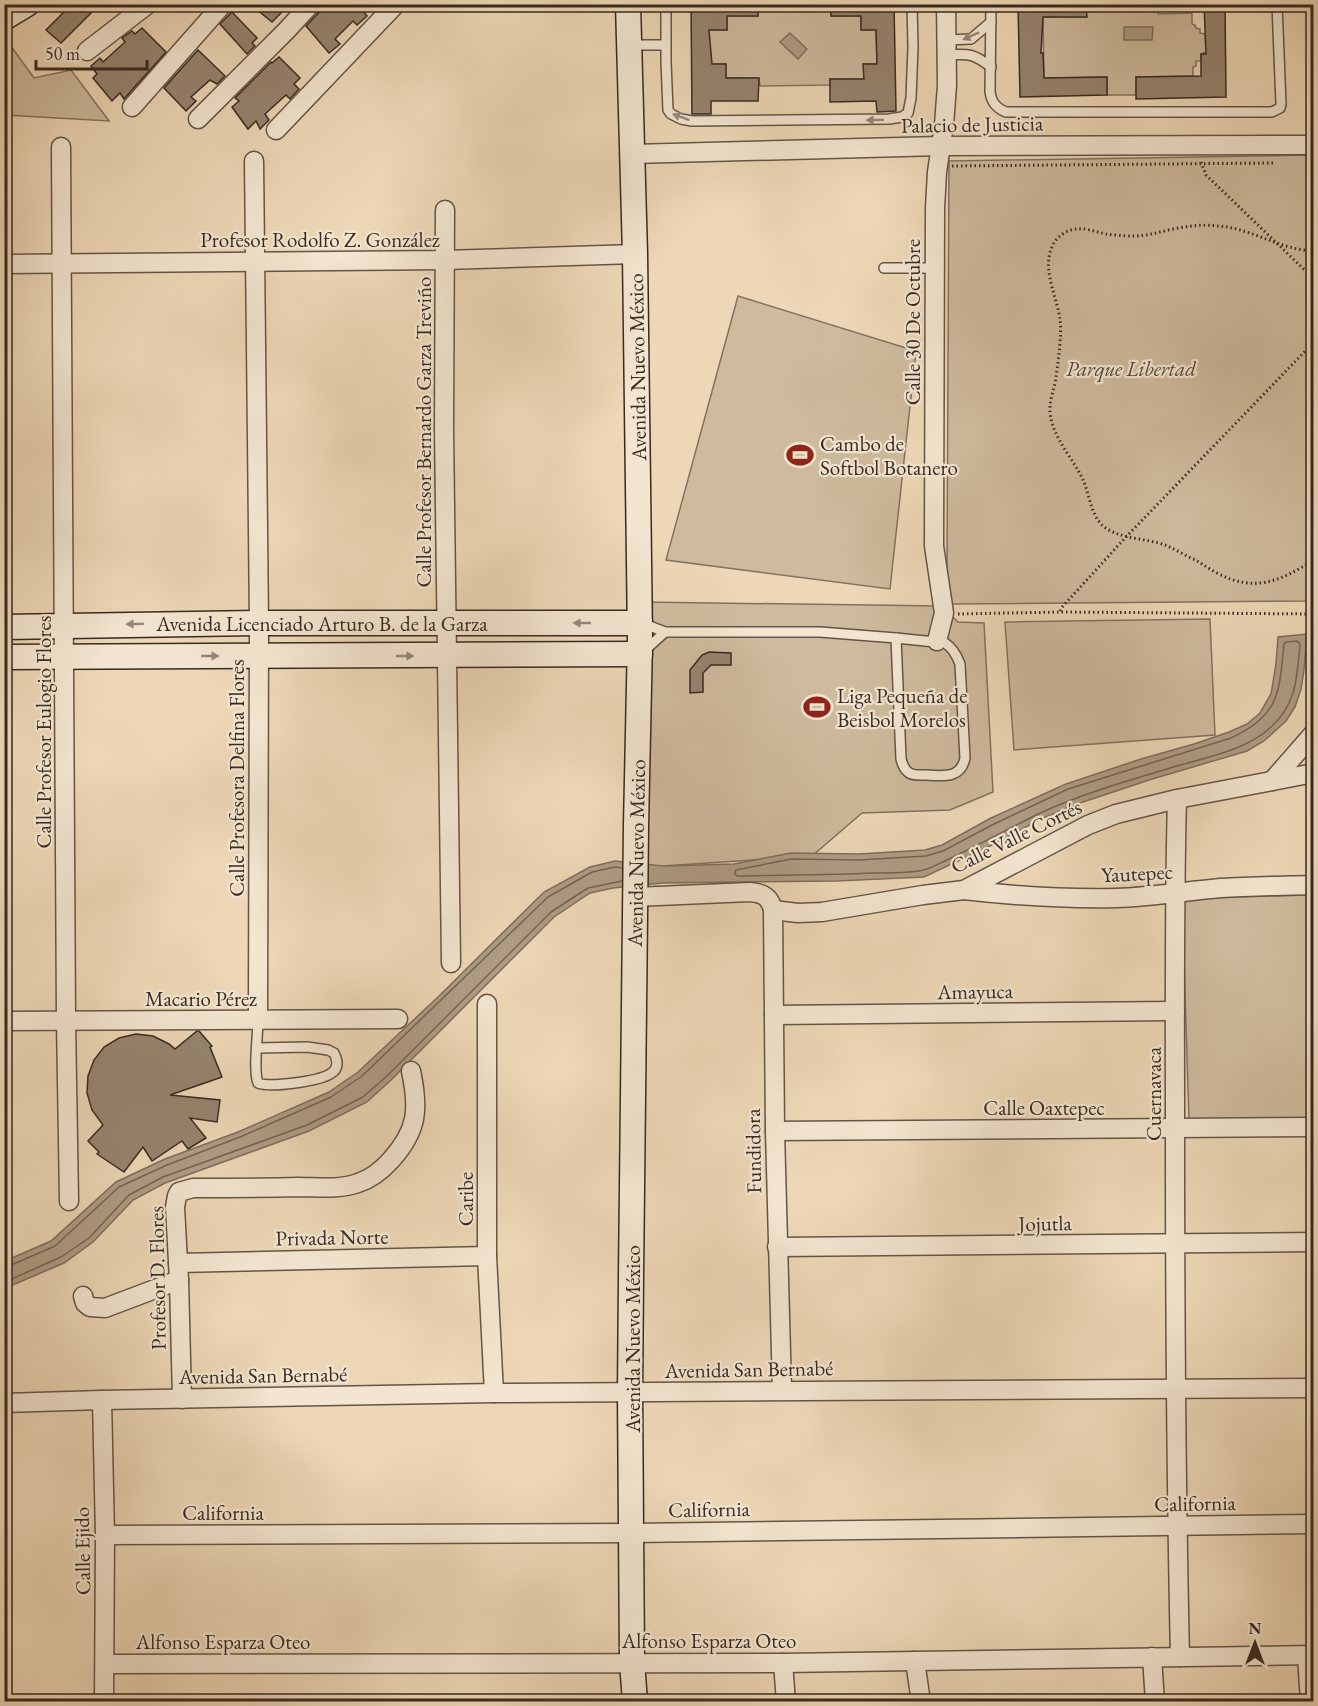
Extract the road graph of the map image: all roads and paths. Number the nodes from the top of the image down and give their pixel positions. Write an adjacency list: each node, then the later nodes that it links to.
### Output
1 (27, 4): 12 (street)
2 (148, 4): 17 (street)
3 (223, 4): 19 (street)
4 (311, 4): 20 (street)
5 (396, 4): 21 (street)
6 (628, 4): 14 (street, Avenida Nuevo México)
7 (666, 4): 15 (lane)
8 (912, 4): 15 (lane, one-way to 15)
9 (946, 4): 16 (street, Calle 30 De Octubre)
10 (991, 4): 13 (lane)
11 (1277, 4): 18 (lane)
12 (4, 18)
13 (991, 22): 16 (lane, one-way to 16); 18 (lane)
14 (629, 45): 15 (lane); 25 (street, Avenida Nuevo México)
15 (665, 45)
16 (947, 47): 18 (lane); 23 (street, Calle 30 De Octubre)
17 (87, 51)
18 (991, 67)
19 (132, 107)
20 (198, 119)
21 (276, 130)
22 (1314, 145): 26 (street, Palacio de Justicia)
23 (940, 146): 25 (street, Palacio de Justicia); 26 (street, Palacio de Justicia); 39 (street, Calle 30 De Octubre)
24 (61, 147): 37 (street, Calle Profesor Eulogio Flores)
25 (632, 154): 33 (street, Avenida Nuevo México)
26 (1201, 155): 28 (path); 29 (path); 31 (path)
27 (254, 161): 35 (street, Calle Profesora Delfina Flores)
28 (1280, 163)
29 (946, 168)
30 (445, 210): 34 (street, Calle Profesor Bernardo Garza Treviño)
31 (1274, 242): 32 (path); 40 (path); 42 (path)
32 (1314, 251)
33 (635, 254): 34 (street, Profesor Rodolfo Z. González); 47 (street, Avenida Nuevo México)
34 (445, 260): 35 (street, Profesor Rodolfo Z. González); 49 (street, Calle Profesor Bernardo Garza Treviño)
35 (255, 261): 37 (street, Profesor Rodolfo Z. González); 48 (street, Calle Profesora Delfina Flores)
36 (4, 264): 37 (street, Profesor Rodolfo Z. González)
37 (61, 264): 50 (street, Calle Profesor Eulogio Flores)
38 (884, 268): 39 (lane)
39 (935, 268): 54 (street, Calle 30 De Octubre)
40 (1314, 279)
41 (1314, 342): 42 (path)
42 (1126, 537): 43 (path); 45 (path)
43 (1314, 560)
44 (954, 612): 45 (path)
45 (1060, 612): 46 (path)
46 (1314, 614)
47 (640, 622): 49 (street, Avenida Licenciado Arturo B. de la Garza, one-way to 49); 52 (lane); 55 (street, Avenida Nuevo México)
48 (259, 623): 49 (street, Avenida Licenciado Arturo B. de la Garza); 50 (street, Avenida Licenciado Arturo B. de la Garza, one-way to 50); 56 (street, Calle Profesora Delfina Flores)
49 (447, 623): 57 (street, Calle Profesor Bernardo Garza Treviño)
50 (65, 626): 51 (street, Avenida Licenciado Arturo B. de la Garza); 59 (street, Calle Profesor Eulogio Flores)
51 (4, 627)
52 (665, 632): 53 (lane); 55 (lane)
53 (896, 638): 54 (lane); 54 (lane)
54 (937, 641)
55 (640, 654): 57 (street, Avenida Licenciado Arturo B. de la Garza); 66 (street, Avenida Nuevo México)
56 (259, 656): 57 (street, Avenida Licenciado Arturo B. de la Garza, one-way to 57); 59 (street, Avenida Licenciado Arturo B. de la Garza, one-way to 56); 74 (street, Calle Profesora Delfina Flores)
57 (448, 656): 69 (street, Calle Profesor Bernardo Garza Treviño)
58 (4, 657): 59 (street, Avenida Licenciado Arturo B. de la Garza)
59 (65, 657): 76 (street, Calle Profesor Eulogio Flores)
60 (1314, 733): 62 (street)
61 (1314, 773): 62 (street, Calle Valle Cortés)
62 (1272, 781): 63 (street, Calle Valle Cortés)
63 (1177, 799): 65 (street, Calle Valle Cortés); 67 (street, Cuernavaca)
64 (1314, 885): 67 (street, Yautepec)
65 (964, 890): 67 (street, Yautepec); 68 (street, Calle Valle Cortés)
66 (635, 894): 68 (street); 93 (street, Avenida Nuevo México)
67 (1174, 894): 71 (street, Cuernavaca)
68 (773, 910): 72 (street, Fundidora)
69 (451, 963)
70 (488, 1004): 86 (street, Caribe)
71 (1175, 1011): 72 (street, Amayuca); 80 (street, Cuernavaca)
72 (774, 1015): 81 (street, Fundidora)
73 (398, 1019): 74 (street, Macario Pérez)
74 (258, 1020): 76 (street, Macario Pérez); 77 (lane, Calle Profesora Delfina Flores)
75 (4, 1021): 76 (street, Macario Pérez)
76 (66, 1021): 82 (street, Calle Profesor Eulogio Flores)
77 (257, 1048): 77 (lane, Calle Profesora Delfina Flores)
78 (411, 1071): 87 (street, Profesor D. Flores)
79 (1314, 1127): 80 (street, Calle Oaxtepec)
80 (1175, 1128): 81 (street, Calle Oaxtepec); 84 (street, Cuernavaca)
81 (775, 1131): 85 (street, Fundidora)
82 (69, 1201)
83 (1314, 1242): 84 (street, Jojutla)
84 (1175, 1244): 85 (street, Jojutla); 90 (street, Cuernavaca)
85 (777, 1247): 91 (street, Fundidora)
86 (487, 1256): 87 (street, Privada Norte); 92 (street, Caribe)
87 (179, 1272): 88 (street, Privada Norte); 94 (street, Profesor D. Flores)
88 (83, 1296)
89 (1314, 1388): 90 (street, Avenida San Bernabé)
90 (1176, 1389): 91 (street, Avenida San Bernabé); 98 (street, Cuernavaca)
91 (782, 1390): 93 (street, Avenida San Bernabé)
92 (494, 1393): 93 (street, Avenida San Bernabé); 94 (street, Avenida San Bernabé)
93 (630, 1393): 99 (street, Avenida Nuevo México)
94 (182, 1399): 95 (street, Avenida San Bernabé)
95 (102, 1400): 96 (street, Avenida San Bernabé); 100 (street, Calle Ejido)
96 (4, 1403)
97 (1314, 1524): 98 (street, California)
98 (1177, 1526): 99 (street, California); 103 (street, Cuernavaca)
99 (632, 1533): 100 (street, California); 105 (street, Avenida Nuevo México)
100 (105, 1535): 107 (street, Calle Ejido)
101 (1310, 1655): 103 (street, Alfonso Esparza Oteo); 113 (street)
102 (1152, 1657): 103 (street, Alfonso Esparza Oteo); 104 (street, Alfonso Esparza Oteo); 112 (street)
103 (1180, 1657)
104 (915, 1661): 106 (street, Alfonso Esparza Oteo); 111 (street)
105 (632, 1662): 106 (street, Alfonso Esparza Oteo); 107 (street, Alfonso Esparza Oteo); 109 (street, Avenida Nuevo México)
106 (783, 1663): 110 (street)
107 (105, 1664): 108 (street, Calle Ejido)
108 (104, 1701)
109 (635, 1701)
110 (786, 1701)
111 (921, 1701)
112 (1155, 1701)
113 (1310, 1701)

